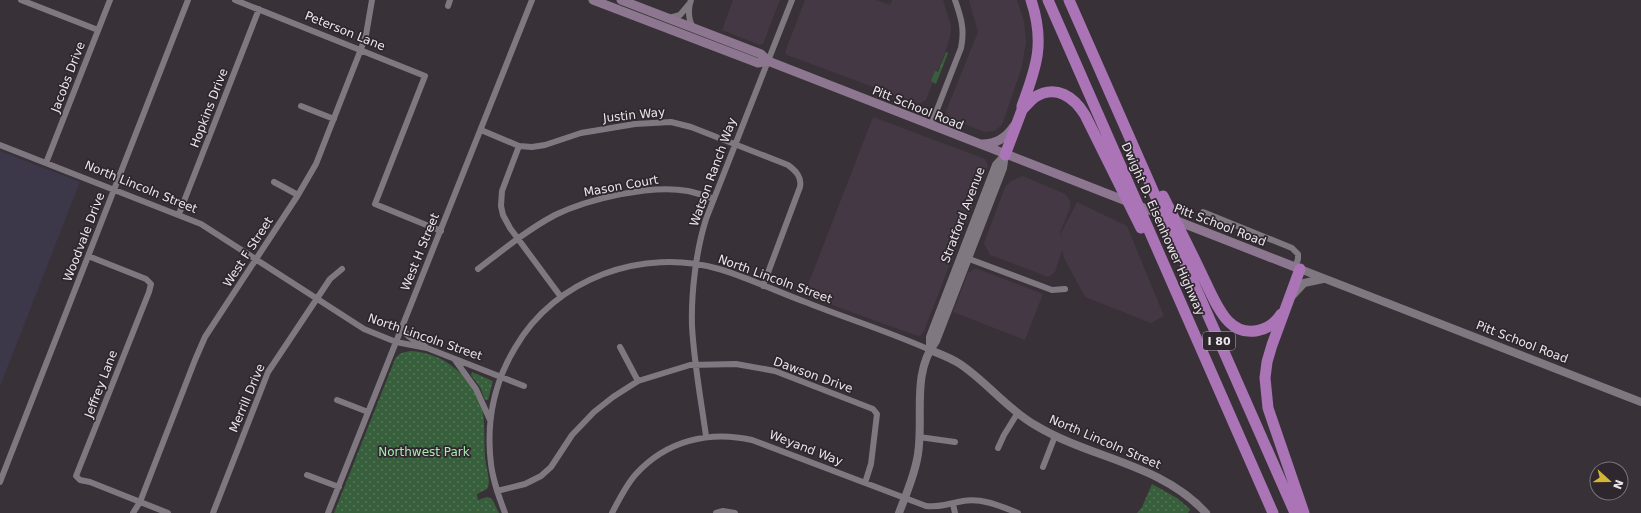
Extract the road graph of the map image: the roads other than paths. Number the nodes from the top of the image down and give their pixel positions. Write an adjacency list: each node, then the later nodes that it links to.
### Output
1 (21, 0): 18 (street)
2 (110, 0): 18 (street, Jacobs Drive)
3 (188, 0): 34 (street, Woodvale Drive)
4 (235, 0): 15 (street, Peterson Lane)
5 (372, 0): 19 (street, West F Street)
6 (532, 0): 25 (street, West H Street)
7 (593, 0): 20 (main road, Pitt School Road)
8 (621, 0): 16 (main road, Pitt School Road)
9 (792, 0): 20 (street, Watson Ranch Way)
10 (955, 0): 24 (street)
11 (1030, 0): 22 (highway)
12 (1048, 0): 51 (highway, Dwight D. Eisenhower Highway / I 80)
13 (1070, 0): 32 (highway, Dwight D. Eisenhower Highway / I 80)
14 (690, 2): 16 (street); 17 (street)
15 (259, 9): 19 (street, Peterson Lane); 38 (street, Hopkins Drive)
16 (669, 18): 17 (main road, Pitt School Road)
17 (693, 28): 20 (main road, Pitt School Road)
18 (98, 30): 31 (street, Jacobs Drive)
19 (361, 49): 23 (street, West F Street); 39 (street, Peterson Lane)
20 (768, 62): 24 (main road, Pitt School Road); 27 (street, Watson Ranch Way)
21 (301, 106): 23 (street)
22 (1020, 115): 26 (main road); 30 (highway); 51 (highway)
23 (334, 119): 35 (street, West F Street)
24 (931, 126): 26 (main road, Pitt School Road)
25 (481, 130): 29 (street, Justin Way); 39 (street, West H Street)
26 (975, 143): 30 (main road, Pitt School Road)
27 (735, 144): 29 (street, Justin Way); 36 (street, Watson Ranch Way); 49 (street, Justin Way)
28 (0, 145): 31 (street, North Lincoln Street)
29 (519, 146): 40 (street)
30 (1005, 154): 42 (street, Stratford Avenue); 45 (main road, Pitt School Road)
31 (46, 163): 34 (street, North Lincoln Street)
32 (1143, 168): 54 (highway); 97 (highway, Dwight D. Eisenhower Highway / I 80)
33 (274, 182): 35 (street)
34 (114, 189): 38 (street, North Lincoln Street); 41 (street, Woodvale Drive)
35 (298, 195): 43 (street, West F Street)
36 (714, 199): 40 (street, Mason Court); 44 (street, Watson Ranch Way)
37 (1203, 212): 45 (street)
38 (179, 214): 43 (street, North Lincoln Street)
39 (441, 231): 55 (street, West H Street)
40 (518, 239): 47 (street, Mason Court); 52 (street)
41 (88, 256): 77 (street, Woodvale Drive); 82 (street, Jeffrey Lane)
42 (965, 257): 50 (street); 59 (street, Stratford Avenue)
43 (257, 259): 53 (street, North Lincoln Street); 82 (street, West F Street)
44 (697, 265): 49 (street, North Lincoln Street); 52 (street, North Lincoln Street); 61 (street, Watson Ranch Way)
45 (1297, 268): 48 (street, Pitt School Road); 54 (highway)
46 (342, 269): 53 (street, Merrill Drive)
47 (478, 269)
48 (1326, 279): 54 (street); 66 (street, Pitt School Road)
49 (762, 286): 59 (street, North Lincoln Street)
50 (1065, 288)
51 (1177, 293): 96 (highway, Dwight D. Eisenhower Highway / I 80)
52 (561, 297): 62 (street, North Lincoln Street)
53 (316, 298): 56 (street, North Lincoln Street); 86 (street, Merrill Drive)
54 (1288, 301): 98 (highway)
55 (403, 326): 56 (street, West H Street); 58 (street)
56 (396, 342): 58 (street, North Lincoln Street); 67 (street, West H Street)
57 (620, 347): 63 (street)
58 (427, 348): 60 (street, North Lincoln Street)
59 (930, 350): 68 (street, North Lincoln Street); 72 (street, Stratford Avenue)
60 (454, 359): 62 (street, North Lincoln Street); 69 (street)
61 (696, 364): 63 (street, Dawson Drive); 70 (street, Watson Ranch Way); 78 (street, Dawson Drive)
62 (501, 377): 64 (street); 69 (street)
63 (638, 381): 80 (street, Dawson Drive)
64 (524, 386)
65 (337, 400): 67 (street)
66 (1641, 402)
67 (368, 412): 79 (street, West H Street)
68 (1017, 414): 71 (street, North Lincoln Street); 74 (street)
69 (490, 420): 80 (street)
70 (706, 436): 78 (street, Weyand Way); 89 (street, Weyand Way)
71 (1055, 436): 75 (street); 95 (street, North Lincoln Street)
72 (919, 437): 73 (street); 81 (street, Stratford Avenue)
73 (955, 442)
74 (998, 448)
75 (1043, 467)
76 (307, 475): 79 (street)
77 (0, 482)
78 (865, 483): 81 (street, Weyand Way)
79 (338, 487): 87 (street, West H Street)
80 (498, 491): 88 (street)
81 (905, 498): 83 (street, Weyand Way); 92 (street, Stratford Avenue)
82 (140, 502): 84 (street, West F Street); 85 (street)
83 (953, 504): 93 (street); 94 (street, Weyand Way)
84 (134, 513)
85 (168, 513)
86 (213, 513)
87 (328, 513)
88 (505, 513)
89 (612, 513)
90 (716, 513): 91 (street)
91 (735, 513)
92 (899, 513)
93 (955, 513)
94 (1018, 513)
95 (1206, 513)
96 (1274, 513)
97 (1294, 513)
98 (1304, 513)

